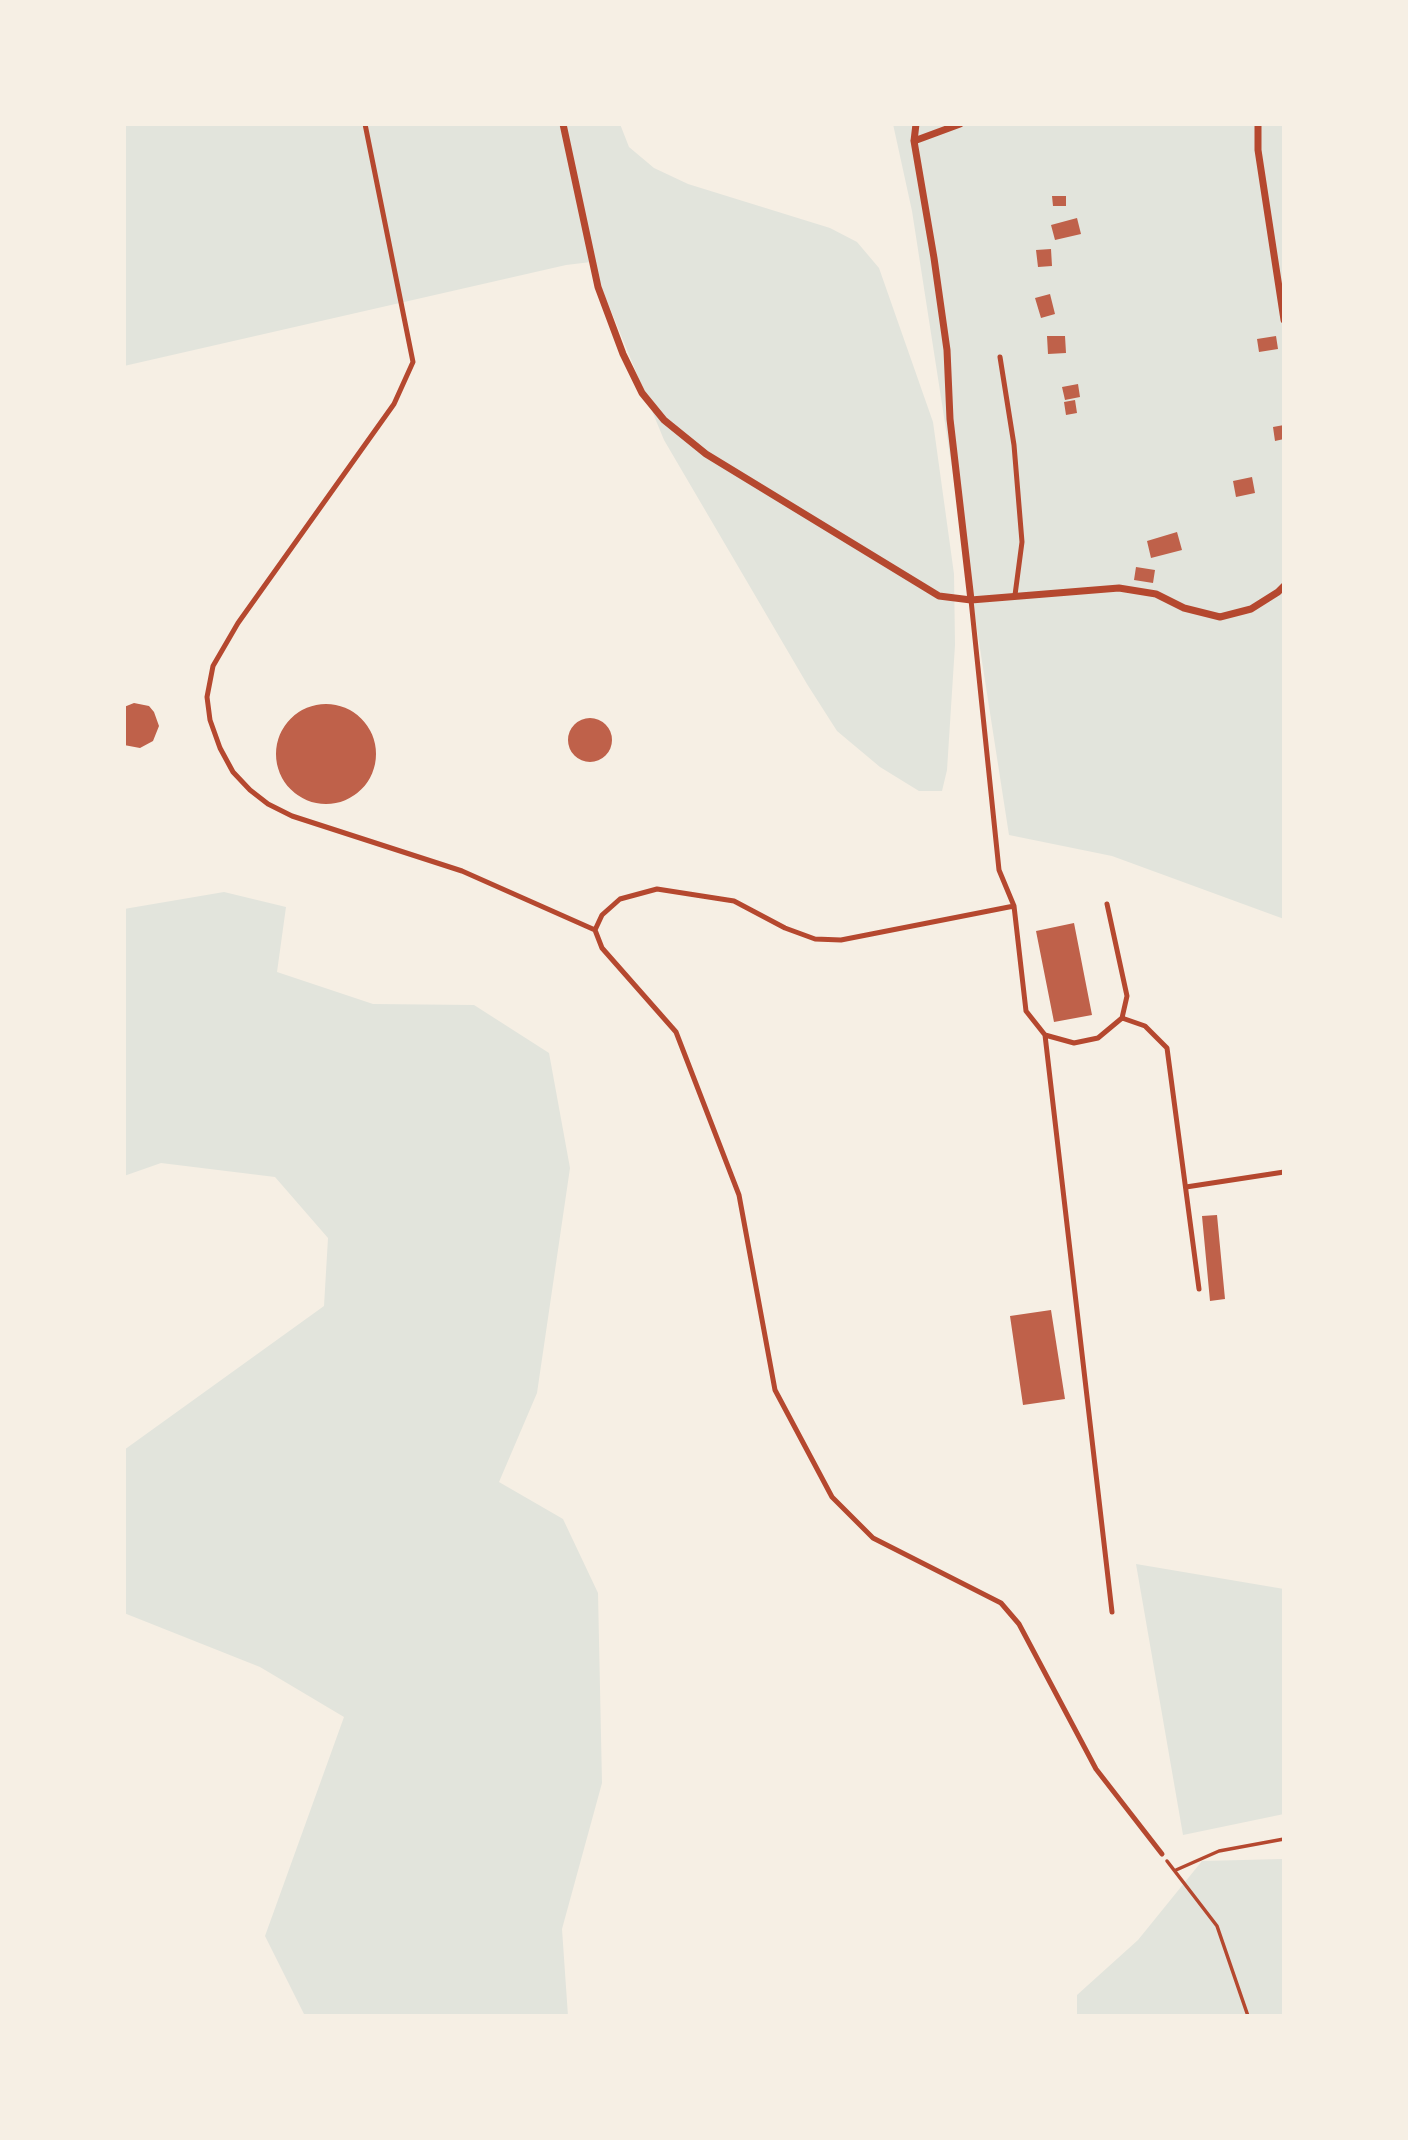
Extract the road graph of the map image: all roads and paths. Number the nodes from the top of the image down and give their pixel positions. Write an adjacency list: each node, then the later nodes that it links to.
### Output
1 (366, 124): 14 (lane)
2 (563, 124): 11 (street)
3 (916, 124): 6 (street)
4 (960, 124): 6 (street)
5 (1258, 124): 7 (street)
6 (914, 141): 11 (street)
7 (1284, 320)
8 (1000, 357): 10 (lane)
9 (1284, 586): 10 (street)
10 (1015, 595): 11 (street)
11 (971, 600): 13 (lane)
12 (1107, 904): 15 (lane)
13 (1014, 906): 14 (lane); 16 (lane)
14 (595, 930): 22 (lane)
15 (1122, 1018): 16 (lane); 18 (lane)
16 (1045, 1035): 20 (lane)
17 (1284, 1172): 18 (lane)
18 (1185, 1187): 19 (lane)
19 (1199, 1289)
20 (1111, 1612)
21 (1284, 1839): 23 (path)
22 (1162, 1854): 23 (path)
23 (1175, 1870): 24 (path)
24 (1248, 2016)

